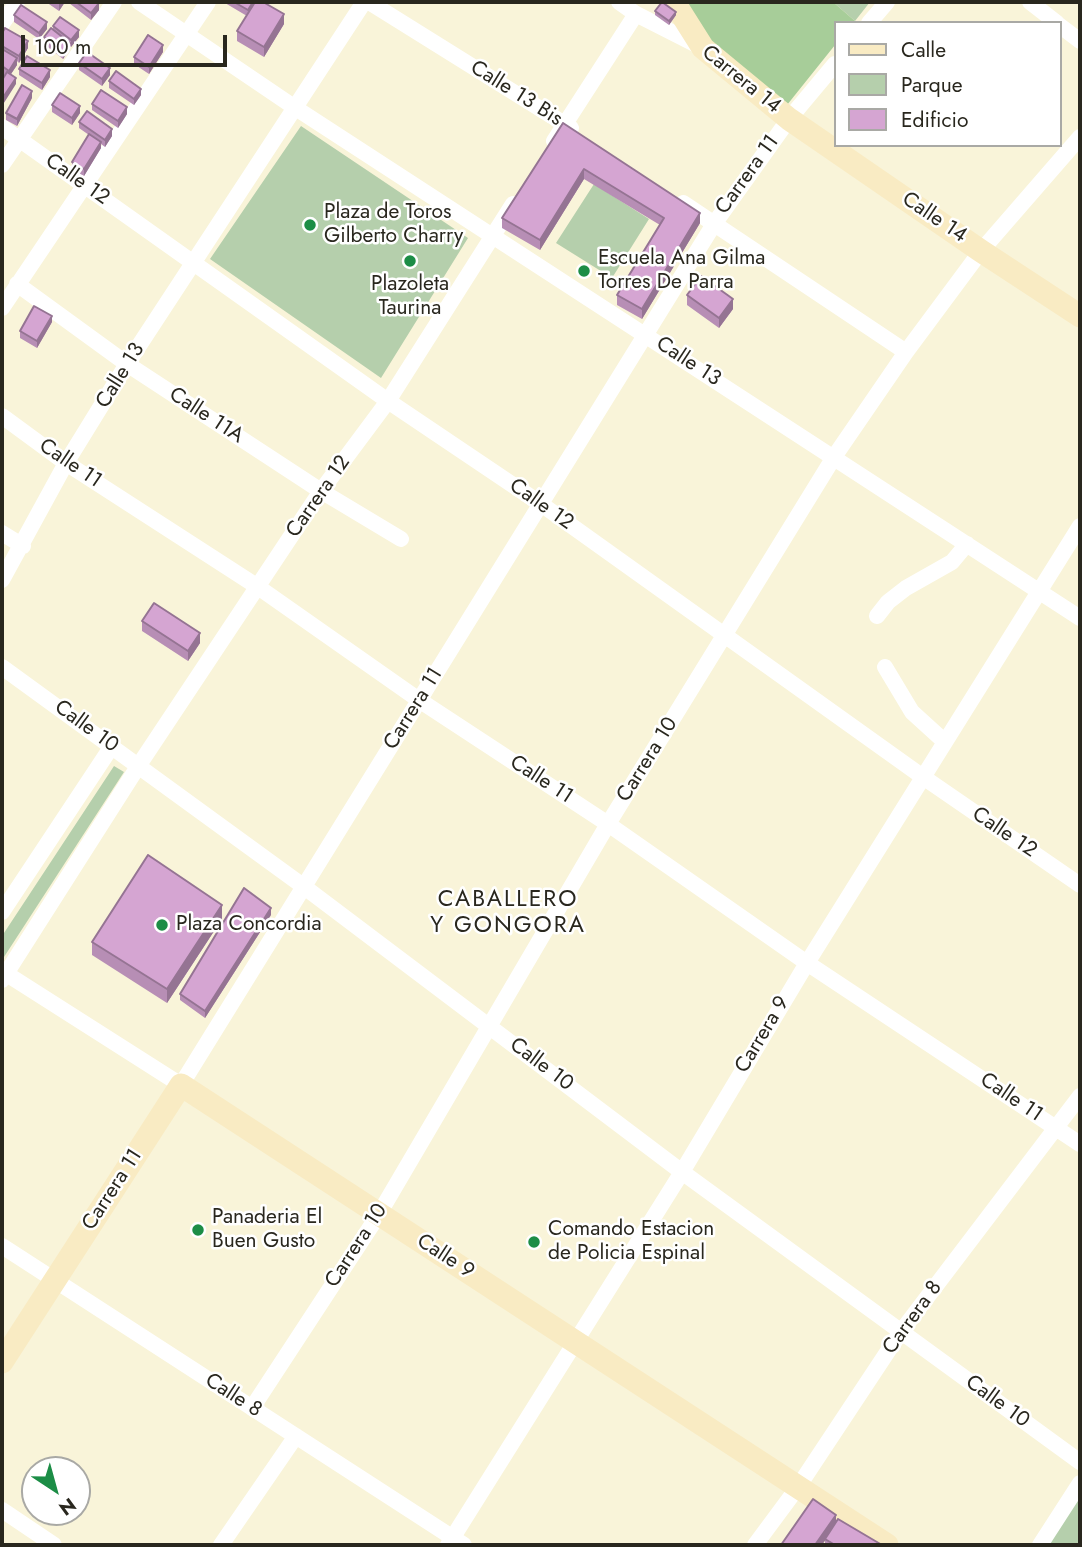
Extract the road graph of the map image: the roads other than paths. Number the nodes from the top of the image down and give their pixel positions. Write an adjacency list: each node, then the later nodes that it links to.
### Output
1 (17, 2): 13 (street)
2 (114, 2): 24 (street)
3 (139, 2): 15 (street, Calle 13)
4 (208, 2): 15 (street)
5 (366, 2): 19 (street, Calle 13); 21 (street, Calle 13 Bis)
6 (619, 2): 10 (street, Carrera 14)
7 (674, 2): 17 (street)
8 (887, 2): 11 (street)
9 (1030, 2): 12 (street)
10 (636, 14): 17 (street, Carrera 14); 21 (street)
11 (871, 21)
12 (1054, 21)
13 (2, 24)
14 (1061, 26): 16 (street)
15 (187, 34): 19 (street, Calle 13); 28 (street)
16 (1080, 41)
17 (703, 48): 20 (street, Carrera 14)
18 (834, 65): 20 (street, Carrera 11)
19 (294, 107): 32 (street, Calle 13); 34 (street, Calle 13)
20 (789, 119): 31 (street, Carrera 11); 33 (street, Calle 14)
21 (565, 124): 25 (street, Calle 13 Bis); 26 (street)
22 (2, 127): 24 (street, Calle 12)
23 (1080, 136): 33 (street, Carrera 10)
24 (20, 139): 27 (street); 28 (street, Calle 12)
25 (588, 139)
26 (543, 158)
27 (2, 165)
28 (84, 185): 34 (street, Calle 12); 35 (street)
29 (522, 191): 32 (street, Carrera 12)
30 (668, 193): 31 (street)
31 (714, 224): 38 (street, Carrera 11); 39 (street)
32 (493, 235): 38 (street, Calle 13); 41 (street, Carrera 12)
33 (981, 251): 37 (street, Calle 14); 39 (street, Carrera 10)
34 (195, 263): 40 (street, Calle 13); 41 (street, Calle 12)
35 (17, 284): 36 (street); 40 (street, Calle 11A)
36 (2, 308)
37 (1080, 316)
38 (646, 335): 43 (street, Calle 13); 46 (street, Carrera 11)
39 (906, 352): 43 (street, Carrera 10)
40 (127, 364): 44 (street, Calle 13); 45 (street, Calle 11A)
41 (388, 401): 45 (street, Carrera 12); 46 (street, Calle 12)
42 (2, 416): 44 (street, Calle 11)
43 (834, 457): 50 (street, Calle 13); 57 (street, Carrera 10)
44 (66, 463): 51 (street, Calle 13); 53 (street, Calle 11)
45 (321, 491): 49 (street, Calle 11A); 53 (street, Carrera 12)
46 (541, 504): 57 (street, Calle 12); 60 (street, Carrera 11)
47 (1080, 526): 54 (street, Carrera 9)
48 (2, 533): 51 (street)
49 (401, 539)
50 (967, 544): 54 (street, Calle 13); 55 (street)
51 (23, 545): 52 (street, Calle 13)
52 (2, 580)
53 (258, 587): 60 (street, Calle 11); 63 (street, Carrera 12)
54 (1039, 591): 56 (street, Calle 13); 61 (street, Carrera 9)
55 (877, 616)
56 (1080, 618)
57 (726, 636): 64 (street, Calle 12); 65 (street, Carrera 10)
58 (2, 667): 62 (street, Calle 10)
59 (885, 667): 61 (street)
60 (419, 700): 65 (street, Calle 11); 67 (street, Carrera 11)
61 (945, 742): 64 (street, Carrera 9)
62 (112, 746): 63 (street, Calle 10); 68 (street)
63 (139, 765): 67 (street, Calle 10); 70 (street, Carrera 12)
64 (923, 777): 66 (street, Calle 12); 69 (street, Carrera 9)
65 (608, 824): 69 (street, Calle 11); 71 (street, Carrera 10)
66 (1080, 885)
67 (303, 886): 71 (street, Calle 10); 72 (street, Carrera 11)
68 (2, 912)
69 (807, 963): 74 (street, Calle 11); 76 (street, Carrera 9)
70 (3, 975): 72 (street, Calle 9)
71 (488, 1024): 76 (street, Calle 10); 77 (street, Carrera 10)
72 (181, 1085): 77 (street, Calle 9); 79 (street, Carrera 11)
73 (1080, 1096): 74 (street, Carrera 8)
74 (1056, 1128): 75 (street, Calle 11); 80 (street, Carrera 8)
75 (1080, 1144)
76 (682, 1172): 80 (street, Calle 10); 81 (street, Carrera 9)
77 (379, 1214): 81 (street, Calle 9); 83 (street, Carrera 10)
78 (2, 1246): 79 (street, Calle 8)
79 (54, 1280): 82 (street, Carrera 11); 83 (street, Calle 8)
80 (900, 1333): 85 (street, Calle 10); 87 (street, Carrera 8)
81 (575, 1342): 87 (street, Calle 9); 89 (street, Carrera 9)
82 (2, 1362)
83 (252, 1408): 84 (street, Calle 8)
84 (296, 1436): 89 (street, Calle 8); 91 (street)
85 (1080, 1462)
86 (1080, 1483): 94 (street)
87 (798, 1487): 92 (street, Carrera 8); 93 (street, Calle 9)
88 (2, 1510): 90 (street)
89 (455, 1543)
90 (54, 1545)
91 (221, 1545)
92 (755, 1545)
93 (887, 1545)
94 (1040, 1545)

